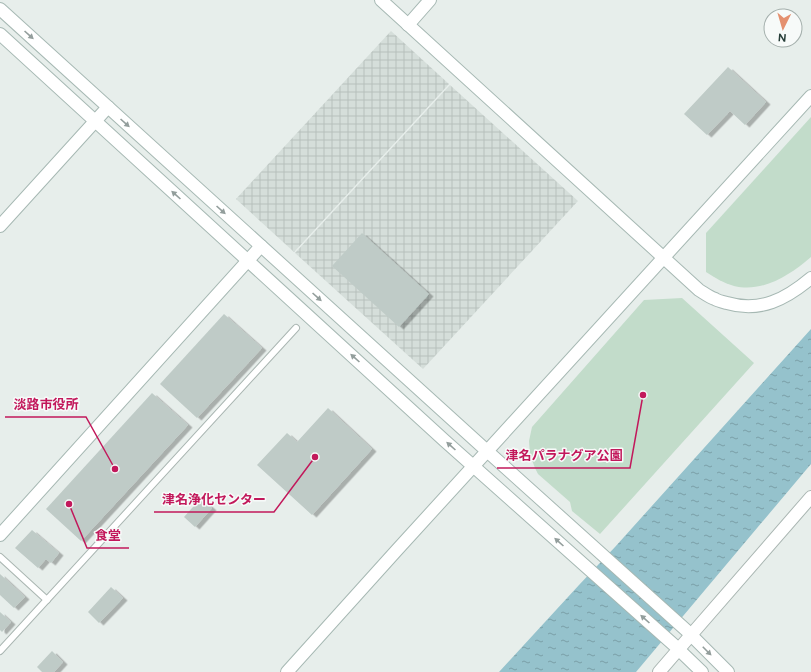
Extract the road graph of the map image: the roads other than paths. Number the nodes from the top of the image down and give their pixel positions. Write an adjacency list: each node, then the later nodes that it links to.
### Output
1 (381, 0): 4 (street)
2 (430, 0): 4 (street)
3 (0, 9): 7 (street, one-way to 7)
4 (408, 25): 11 (street)
5 (0, 34): 8 (street)
6 (811, 96): 11 (street)
7 (108, 107): 8 (street); 10 (street, one-way to 10)
8 (95, 121): 9 (street); 12 (street, one-way to 8)
9 (0, 226)
10 (261, 246): 12 (street); 15 (street, one-way to 15)
11 (664, 257): 13 (street); 15 (street)
12 (248, 261): 16 (street, one-way to 12); 18 (street)
13 (811, 278)
14 (296, 328): 20 (lane)
15 (487, 451): 16 (street); 21 (street)
16 (473, 466): 22 (street, one-way to 16); 24 (street)
17 (811, 497): 21 (street)
18 (0, 535)
19 (0, 557): 20 (lane)
20 (47, 600): 23 (lane)
21 (688, 632): 22 (street); 27 (street, one-way to 27)
22 (676, 648): 25 (street); 26 (street)
23 (0, 651)
24 (287, 672)
25 (659, 672)
26 (702, 672)
27 (728, 672)

